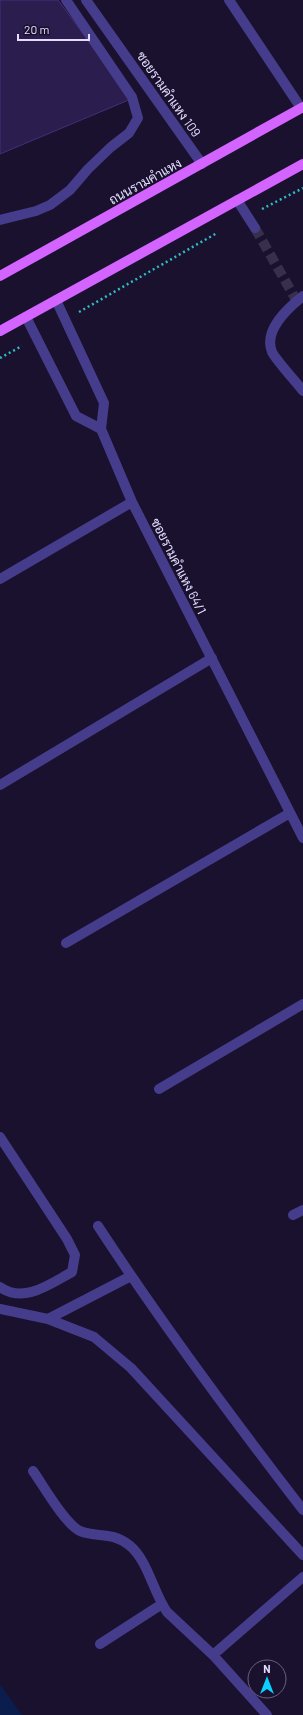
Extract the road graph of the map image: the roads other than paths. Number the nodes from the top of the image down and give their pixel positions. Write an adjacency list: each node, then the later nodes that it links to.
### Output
1 (66, 0): 8 (street)
2 (86, 0): 5 (street, ซอยรามคำแหง 109)
3 (229, 0): 4 (street)
4 (302, 108): 5 (main road, ถนนรามคำแหง)
5 (202, 164): 10 (main road, ถนนรามคำแหง)
6 (303, 164): 7 (main road)
7 (238, 200): 9 (street); 12 (main road)
8 (0, 220)
9 (255, 228)
10 (0, 276)
11 (298, 298): 15 (street)
12 (56, 300): 13 (main road); 16 (street, ซอยรามคำแหง 64/1)
13 (26, 317): 14 (main road); 16 (street)
14 (0, 331)
15 (303, 391)
16 (101, 429): 17 (street, ซอยรามคำแหง 64/1)
17 (132, 502): 18 (street); 19 (street, ซอยรามคำแหง 64/1)
18 (0, 579)
19 (212, 658): 20 (street); 21 (street, ซอยรามคำแหง 64/1)
20 (0, 785)
21 (290, 813): 22 (street, ซอยรามคำแหง 64/1); 23 (street)
22 (303, 838)
23 (66, 943)
24 (303, 1004): 25 (street)
25 (159, 1089)
26 (0, 1137): 31 (street)
27 (303, 1210): 28 (street)
28 (293, 1215)
29 (98, 1226): 30 (street)
30 (131, 1276): 33 (street); 35 (street)
31 (0, 1287)
32 (0, 1309): 33 (street)
33 (48, 1319): 36 (street)
34 (33, 1470): 38 (street)
35 (303, 1510)
36 (303, 1555)
37 (303, 1577): 40 (street)
38 (162, 1604): 39 (street); 40 (street)
39 (100, 1644)
40 (213, 1655): 41 (street)
41 (267, 1715)

